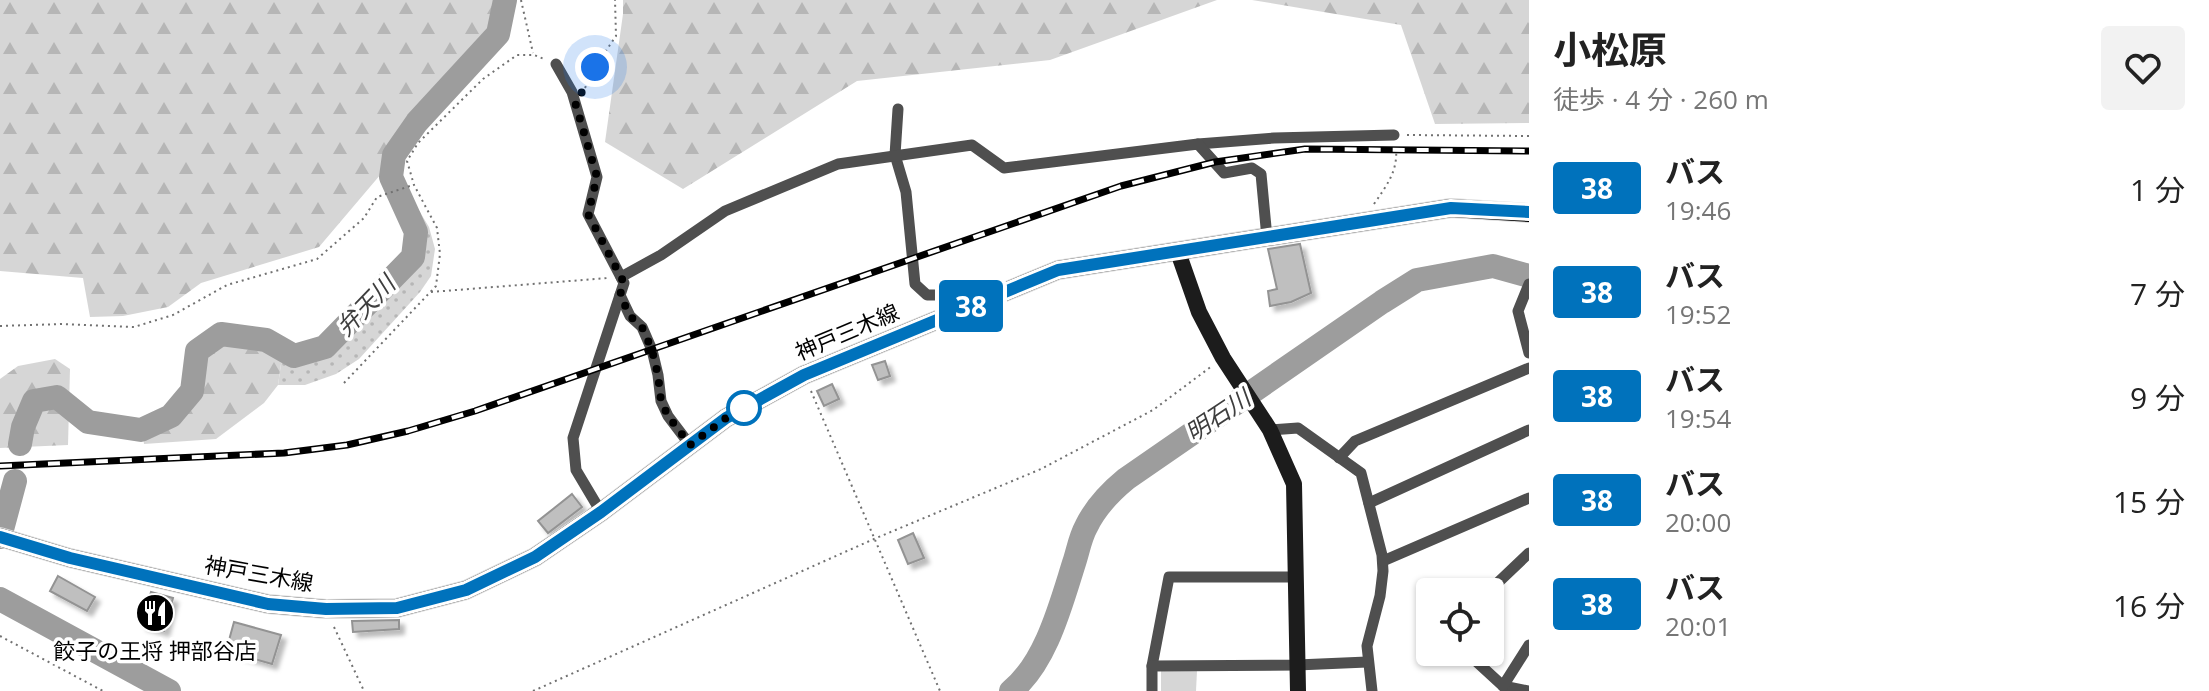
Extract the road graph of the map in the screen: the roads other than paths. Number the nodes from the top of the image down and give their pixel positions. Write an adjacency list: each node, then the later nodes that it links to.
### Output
1 (556, 64): 9 (street)
2 (898, 109): 5 (street)
3 (1394, 135): 4 (street)
4 (1198, 144): 5 (street); 7 (street)
5 (895, 155): 9 (street); 12 (street)
6 (1529, 213): 7 (main road, 神戸三木線)
7 (1267, 238): 8 (main road, 神戸三木線)
8 (1178, 252): 12 (main road, 神戸三木線); 15 (street)
9 (621, 277): 11 (street)
10 (1529, 284): 13 (street)
11 (620, 295): 17 (street); 21 (street)
12 (990, 298): 17 (main road, 神戸三木線)
13 (1529, 353)
14 (1529, 368): 18 (street)
15 (1270, 430): 18 (street); 25 (street)
16 (1529, 430): 20 (street)
17 (690, 445): 21 (main road, 神戸三木線)
18 (1339, 458): 20 (street)
19 (1529, 498): 24 (street)
20 (1369, 503): 24 (street)
21 (601, 512): 22 (main road, 神戸三木線)
22 (7, 539)
23 (1529, 553): 26 (street)
24 (1383, 561): 28 (street)
25 (1297, 577): 29 (street); 30 (street)
26 (1503, 578)
27 (1529, 645): 32 (street)
28 (1367, 662): 29 (street); 35 (street)
29 (1297, 665): 30 (street); 34 (street)
30 (1152, 666): 33 (street)
31 (1481, 666): 32 (street)
32 (1503, 686): 36 (street)
33 (1152, 691)
34 (1298, 691)
35 (1372, 691)
36 (1528, 691)

